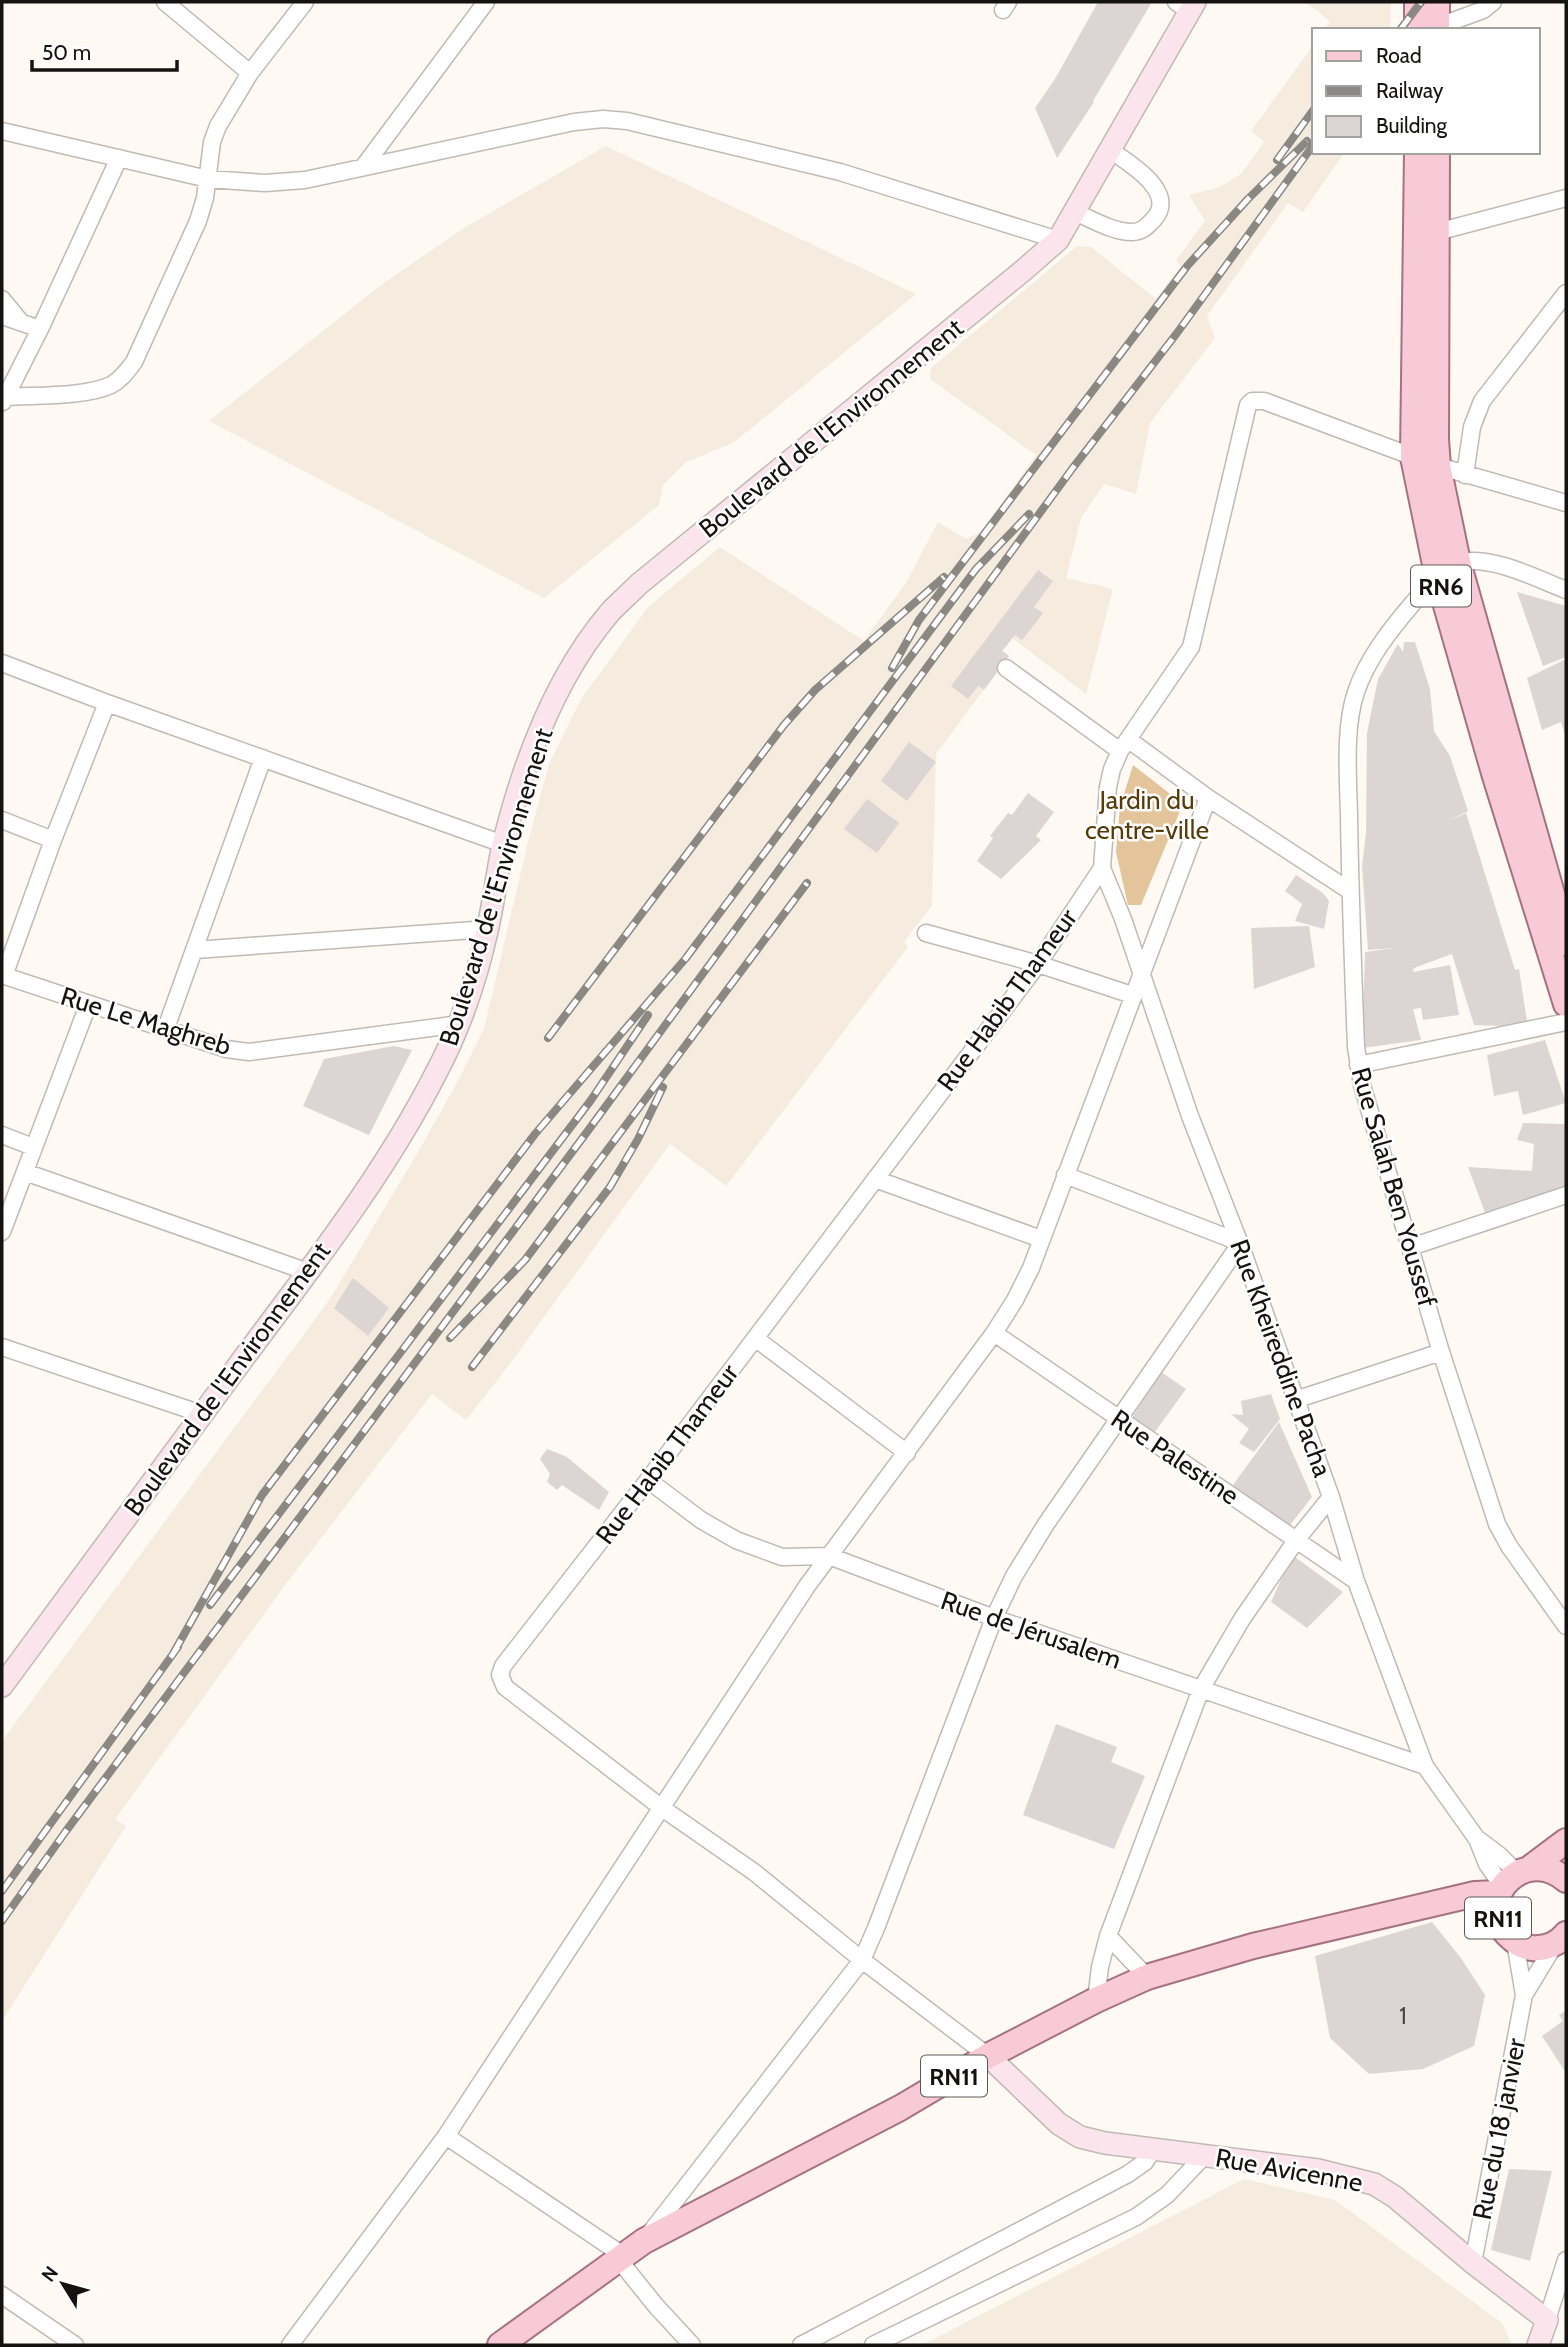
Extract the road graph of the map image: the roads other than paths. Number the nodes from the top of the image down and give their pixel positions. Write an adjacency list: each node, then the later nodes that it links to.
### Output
1 (165, 2): 8 (street)
2 (305, 2): 8 (street)
3 (1417, 2): 7 (main road)
4 (1493, 2): 7 (street)
5 (483, 3): 14 (street)
6 (1187, 5): 10 (street, Boulevard de l'Environnement)
7 (1431, 23)
8 (250, 73): 15 (street)
9 (2, 131): 13 (street)
10 (1111, 150): 17 (street, Boulevard de l'Environnement); 17 (street)
11 (1417, 154): 26 (main road, RN6)
12 (1437, 154): 18 (main road, RN6)
13 (119, 158): 15 (street); 24 (street)
14 (364, 166): 15 (street); 19 (street)
15 (208, 179): 25 (street)
16 (1566, 198): 18 (street)
17 (1076, 212): 19 (street, Boulevard de l'Environnement)
18 (1437, 232): 27 (main road, RN6)
19 (1058, 240): 41 (street, Boulevard de l'Environnement)
20 (1566, 293): 28 (street)
21 (2, 299): 23 (street)
22 (2, 316): 23 (street)
23 (20, 322): 24 (street)
24 (40, 329): 25 (street)
25 (4, 400)
26 (1413, 457): 27 (street); 30 (main road, RN6); 35 (street, Rue Habib Thameur)
27 (1438, 466): 28 (street); 30 (main road, RN6)
28 (1465, 475): 29 (street)
29 (1566, 503)
30 (1448, 568): 31 (street); 37 (main road, RN6); 43 (street, Rue Salah Ben Youssef)
31 (1566, 590)
32 (2, 663): 34 (street)
33 (1006, 668): 35 (street)
34 (107, 703): 36 (street); 40 (street)
35 (1124, 745): 38 (street); 42 (street, Rue Habib Thameur)
36 (264, 758): 41 (street); 47 (street)
37 (1506, 770): 46 (main road, RN6); 53 (main road, RN6)
38 (1208, 798): 43 (street); 49 (street)
39 (2, 820): 40 (street)
40 (53, 839): 50 (street)
41 (503, 844): 44 (street, Boulevard de l'Environnement)
42 (1102, 867): 48 (street, Rue Habib Thameur); 49 (street, Rue Kheireddine Pacha)
43 (1350, 891): 57 (street, Rue Salah Ben Youssef)
44 (488, 929): 47 (street); 55 (street, Boulevard de l'Environnement)
45 (926, 933): 48 (street)
46 (1566, 943)
47 (195, 950): 56 (street)
48 (1038, 964): 51 (street); 62 (street, Rue Habib Thameur)
49 (1142, 972): 51 (street); 66 (street, Rue Kheireddine Pacha)
50 (3, 976): 52 (street, Rue Le Maghreb)
51 (1132, 995): 61 (street)
52 (88, 1004): 56 (street, Rue Le Maghreb); 59 (street)
53 (1566, 1004)
54 (1566, 1022): 57 (street)
55 (460, 1024): 56 (street, Rue Le Maghreb); 68 (street, Boulevard de l'Environnement)
56 (166, 1028)
57 (1358, 1065): 67 (street, Rue Salah Ben Youssef)
58 (2, 1135): 59 (street)
59 (33, 1147): 60 (street)
60 (25, 1171): 64 (street); 68 (street)
61 (1065, 1175): 65 (street); 66 (street)
62 (875, 1179): 65 (street); 70 (street, Rue Habib Thameur)
63 (1566, 1195): 67 (street)
64 (2, 1232)
65 (1041, 1238): 69 (street)
66 (1239, 1243): 73 (street, Rue Kheireddine Pacha); 75 (street)
67 (1411, 1247): 72 (street, Rue Salah Ben Youssef)
68 (308, 1272): 74 (street, Boulevard de l'Environnement)
69 (994, 1333): 75 (street, Rue Palestine); 76 (street)
70 (755, 1338): 76 (street); 77 (street, Rue Habib Thameur)
71 (2, 1347): 74 (street)
72 (1441, 1352): 73 (street); 83 (street, Rue Salah Ben Youssef)
73 (1295, 1400): 78 (street, Rue Kheireddine Pacha)
74 (202, 1414): 84 (street, Boulevard de l'Environnement)
75 (1119, 1418): 79 (street, Rue Palestine); 82 (street)
76 (907, 1454): 80 (street)
77 (648, 1480): 80 (street, Rue de Jérusalem); 87 (street, Rue Habib Thameur)
78 (1331, 1497): 79 (street); 81 (street, Rue Kheireddine Pacha)
79 (1297, 1539): 81 (street, Rue Palestine); 85 (street)
80 (829, 1556): 82 (street, Rue de Jérusalem); 87 (street)
81 (1356, 1581): 86 (street, Rue Kheireddine Pacha)
82 (994, 1618): 85 (street, Rue de Jérusalem); 94 (street)
83 (1566, 1626)
84 (2, 1686)
85 (1201, 1689): 86 (street, Rue de Jérusalem); 91 (street)
86 (1425, 1766): 90 (street, Rue Kheireddine Pacha)
87 (662, 1808): 94 (street); 99 (street)
88 (1566, 1841): 90 (main road, RN11)
89 (1566, 1880): 90 (main road, RN11)
90 (1509, 1888): 93 (main road, RN11); 95 (main road, RN11)
91 (1108, 1936): 95 (street); 97 (street)
92 (1562, 1939): 93 (main road, RN11); 96 (street)
93 (1515, 1942): 96 (street)
94 (862, 1960): 98 (street); 102 (street)
95 (1147, 1976): 97 (main road, RN11)
96 (1524, 1995): 105 (street, Rue du 18 janvier)
97 (1096, 2000): 98 (main road, RN11)
98 (988, 2056): 100 (street, Rue Avicenne); 102 (main road, RN11)
99 (446, 2136): 103 (street); 109 (street)
100 (1154, 2148): 101 (street, Rue Avicenne); 112 (street)
101 (1205, 2155): 105 (street, Rue Avicenne); 113 (street)
102 (644, 2241): 103 (main road, RN11)
103 (621, 2258): 110 (main road, RN11); 111 (street)
104 (1566, 2260): 107 (street)
105 (1473, 2263): 107 (street, Rue Avicenne)
106 (2, 2295): 108 (street)
107 (1547, 2320): 114 (street)
108 (75, 2345)
109 (290, 2345)
110 (500, 2345)
111 (692, 2345)
112 (801, 2345)
113 (873, 2345)
114 (1538, 2345)

